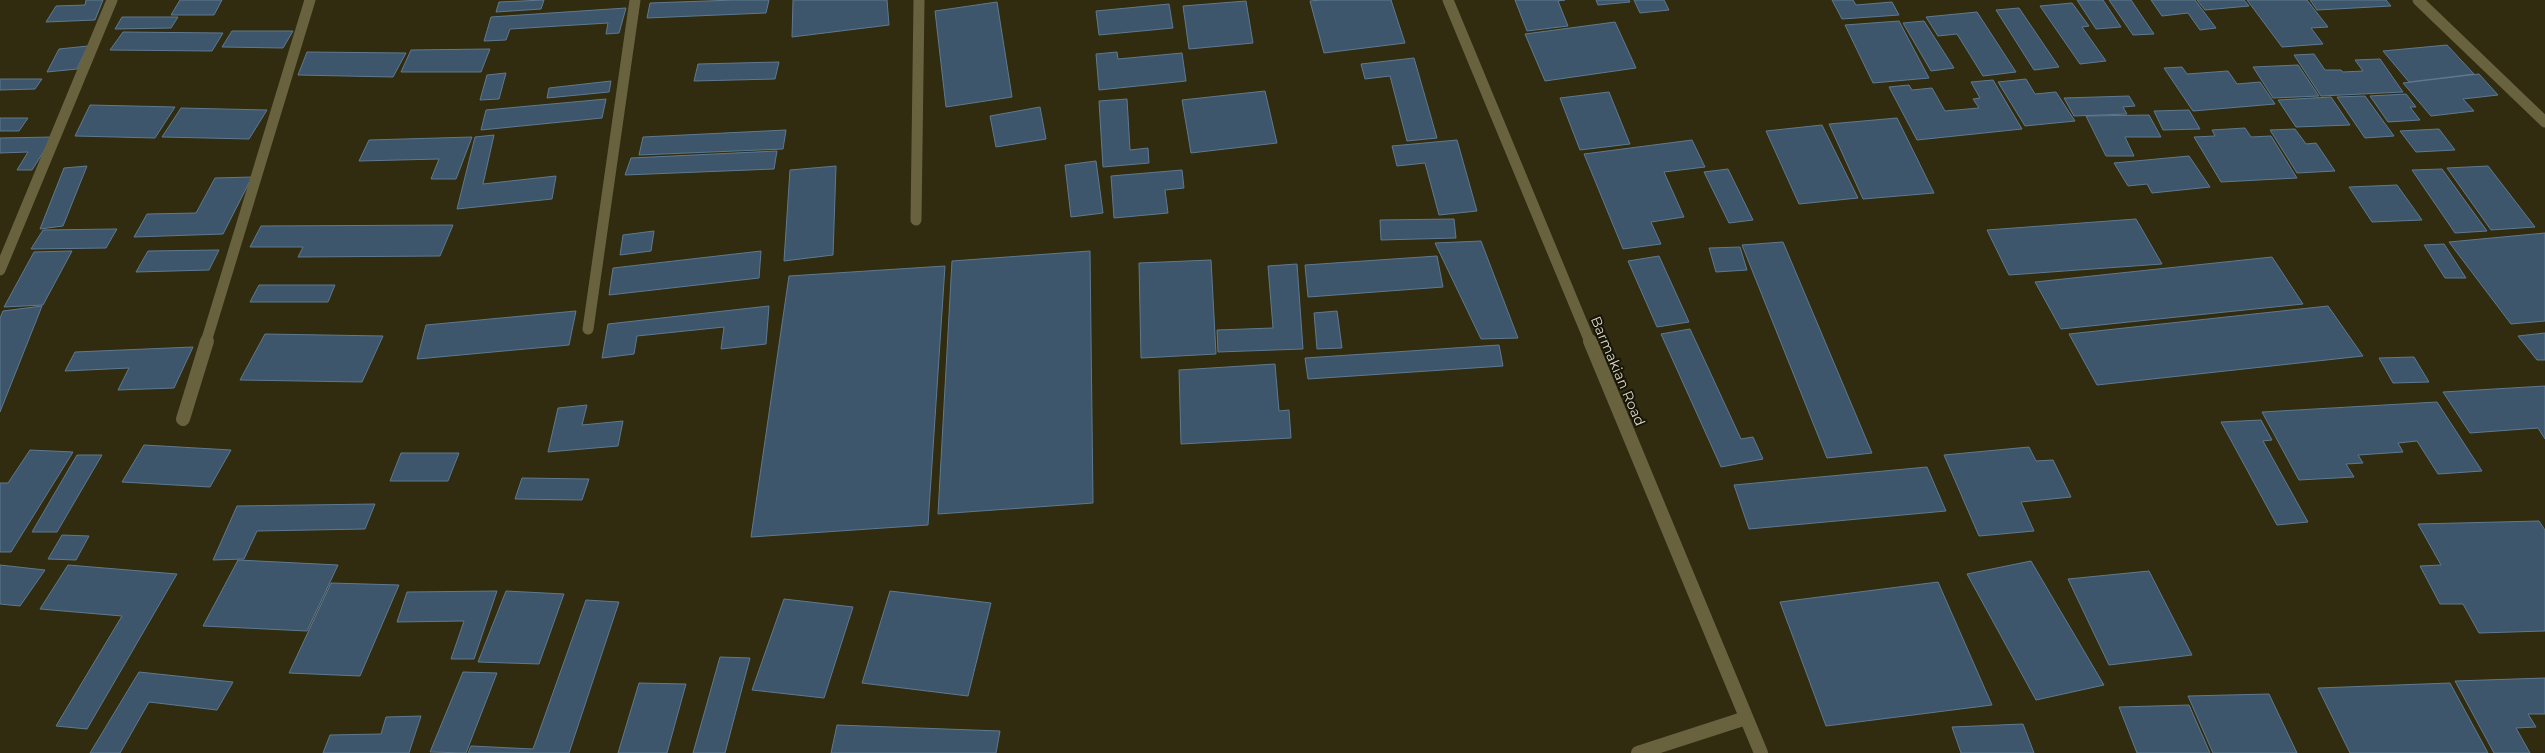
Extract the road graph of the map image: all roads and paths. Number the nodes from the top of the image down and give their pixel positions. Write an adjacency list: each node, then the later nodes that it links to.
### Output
1 (112, 0): 9 (street)
2 (310, 0): 11 (street)
3 (635, 0): 10 (street)
4 (919, 0): 8 (street)
5 (1448, 0): 12 (street, Barmakian Road)
6 (2418, 0): 7 (street)
7 (2545, 122)
8 (916, 220)
9 (0, 270)
10 (588, 329)
11 (183, 419)
12 (1746, 718): 13 (street); 14 (street, Barmakian Road)
13 (1638, 753)
14 (1761, 753)

